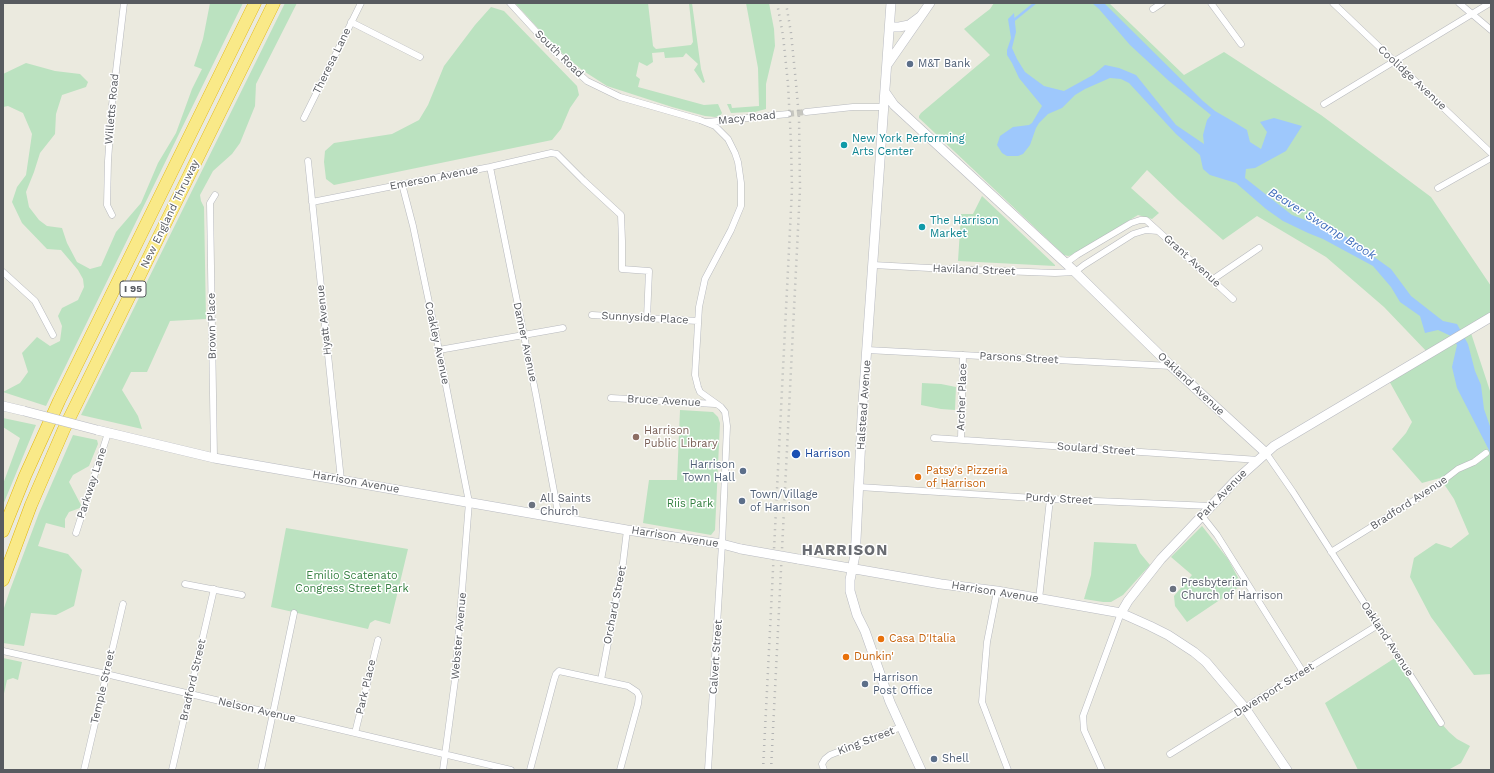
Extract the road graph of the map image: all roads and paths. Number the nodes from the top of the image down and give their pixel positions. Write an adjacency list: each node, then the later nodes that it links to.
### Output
1 (124, 3): 38 (street, Willetts Road)
2 (255, 3): 76 (highway, New England Thruway / I 95)
3 (274, 3): 81 (highway, New England Thruway / I 95)
4 (360, 3): 16 (street, Theresa Lane)
5 (510, 3): 29 (street, South Road)
6 (891, 3): 17 (street, Halstead Avenue)
7 (930, 3): 15 (street)
8 (1162, 3): 13 (street)
9 (1212, 3): 19 (street)
10 (1333, 3): 21 (street, Coolidge Avenue)
11 (1459, 3): 14 (street)
12 (1490, 3): 14 (street)
13 (1153, 9)
14 (1472, 14): 18 (street); 21 (street)
15 (921, 16): 17 (street); 22 (street)
16 (351, 22): 20 (street); 28 (street, Theresa Lane)
17 (890, 27): 22 (street, Halstead Avenue)
18 (1491, 30)
19 (1241, 44)
20 (420, 57)
21 (1394, 62): 24 (street); 30 (street, Coolidge Avenue)
22 (886, 66): 23 (street, Halstead Avenue)
23 (885, 92): 25 (street, Halstead Avenue); 41 (street, Oakland Avenue)
24 (1324, 104)
25 (884, 107): 26 (street); 42 (street, Halstead Avenue)
26 (806, 112)
27 (788, 114): 29 (street, Macy Road)
28 (304, 118)
29 (708, 122): 50 (street)
30 (1491, 153)
31 (1491, 158): 35 (street)
32 (308, 161): 37 (street, Hyatt Avenue)
33 (490, 167): 34 (street, Emerson Avenue); 49 (street, Emerson Avenue); 53 (street, Danner Avenue)
34 (402, 184): 37 (street, Emerson Avenue); 54 (street, Coakley Avenue)
35 (1438, 188)
36 (215, 195): 66 (street, Brown Place)
37 (312, 202): 68 (street, Hyatt Avenue)
38 (112, 215)
39 (1158, 231): 41 (street, Grant Avenue); 44 (street); 45 (street, Grant Avenue)
40 (1259, 248): 45 (street)
41 (1066, 264): 44 (street, Oakland Avenue)
42 (873, 265): 44 (street, Haviland Street); 55 (street, Halstead Avenue)
43 (3, 272): 52 (street)
44 (1075, 272): 57 (street, Oakland Avenue)
45 (1212, 280): 46 (street, Grant Avenue)
46 (1233, 299)
47 (592, 315): 49 (street, Sunnyside Place)
48 (1491, 317): 64 (street, Park Avenue)
49 (647, 318): 50 (street, Sunnyside Place)
50 (698, 321): 59 (street)
51 (564, 328): 53 (street)
52 (53, 334)
53 (524, 336): 54 (street); 74 (street, Danner Avenue)
54 (439, 350): 71 (street, Coakley Avenue)
55 (868, 350): 56 (street, Parsons Street); 69 (street, Halstead Avenue)
56 (963, 355): 57 (street, Parsons Street); 63 (street, Archer Place)
57 (1171, 366): 64 (street, Oakland Avenue)
58 (611, 398): 59 (street, Bruce Avenue)
59 (716, 404): 78 (street, Calvert Street)
60 (3, 406): 61 (street, Harrison Avenue, bridge)
61 (108, 433): 66 (street, Harrison Avenue); 77 (street, Parkway Lane)
62 (934, 438): 63 (street, Soulard Street)
63 (960, 439): 67 (street, Soulard Street)
64 (1266, 453): 67 (street, Park Avenue); 79 (street, Oakland Avenue)
65 (1486, 453): 79 (street, Bradford Avenue)
66 (214, 458): 68 (street, Harrison Avenue)
67 (1259, 460): 72 (street, Park Avenue)
68 (341, 480): 71 (street, Harrison Avenue)
69 (859, 487): 70 (street, Purdy Street); 80 (street, Halstead Avenue)
70 (1050, 499): 72 (street, Purdy Street); 86 (street)
71 (469, 502): 74 (street, Harrison Avenue); 103 (street, Webster Avenue)
72 (1211, 506): 73 (street, Park Avenue)
73 (1202, 516): 89 (street, Park Avenue); 93 (street)
74 (559, 518): 75 (street, Harrison Avenue)
75 (627, 530): 78 (street, Harrison Avenue); 95 (street, Orchard Street)
76 (3, 531)
77 (76, 533)
78 (722, 544): 80 (street, Harrison Avenue, bridge); 111 (street, Calvert Street)
79 (1331, 552): 90 (street, Oakland Avenue)
80 (853, 569): 84 (street, Harrison Avenue); 100 (street, Halstead Avenue)
81 (3, 580)
82 (185, 584): 83 (street)
83 (214, 589): 85 (street); 96 (street, Bradford Street)
84 (997, 591): 86 (street, Harrison Avenue); 114 (street)
85 (242, 595)
86 (1039, 599): 89 (street, Harrison Avenue)
87 (123, 604): 94 (street, Temple Street)
88 (294, 613): 98 (street)
89 (1121, 613): 97 (street, Harrison Avenue); 115 (street, Park Avenue)
90 (1378, 625): 93 (street, Davenport Street); 99 (street, Oakland Avenue)
91 (378, 640): 101 (street, Park Place)
92 (3, 651): 94 (street, Nelson Avenue)
93 (1303, 672): 97 (street, Davenport Street)
94 (106, 674): 96 (street, Nelson Avenue); 104 (street, Temple Street)
95 (601, 680): 109 (street); 110 (street)
96 (190, 694): 98 (street, Nelson Avenue); 105 (street, Bradford Street)
97 (1245, 708): 102 (street, Davenport Street); 116 (street, Harrison Avenue)
98 (273, 714): 101 (street, Nelson Avenue); 106 (street)
99 (1441, 723)
100 (901, 727): 112 (street, King Street); 113 (street, Halstead Avenue)
101 (355, 733): 103 (street, Nelson Avenue)
102 (1170, 754)
103 (446, 755): 107 (street, Webster Avenue); 108 (street, Nelson Avenue)
104 (84, 770)
105 (172, 770)
106 (261, 770)
107 (443, 770)
108 (511, 770)
109 (530, 770)
110 (620, 770)
111 (708, 770)
112 (824, 770)
113 (921, 770)
114 (1008, 770)
115 (1102, 770)
116 (1287, 770)

